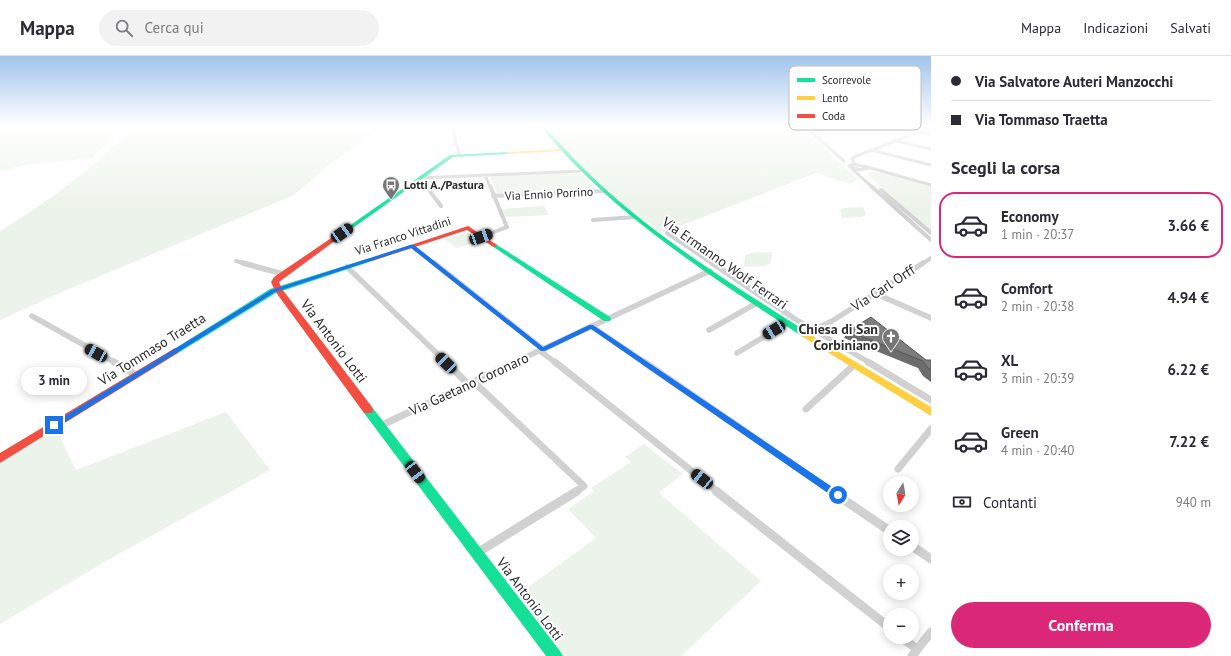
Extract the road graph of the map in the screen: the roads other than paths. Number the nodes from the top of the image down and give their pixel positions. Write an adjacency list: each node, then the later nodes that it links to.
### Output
1 (459, 154): 14 (street)
2 (564, 154): 9 (street, Via Ermanno Wolf Ferrari)
3 (836, 154): 6 (street)
4 (865, 154): 6 (street)
5 (886, 154): 7 (street)
6 (851, 163): 8 (street); 8 (street); 25 (street)
7 (931, 166)
8 (863, 168): 10 (street); 11 (street); 13 (street)
9 (580, 170): 12 (street); 17 (street, Via Ermanno Wolf Ferrari)
10 (881, 171): 11 (street); 13 (street)
11 (892, 174): 15 (street)
12 (485, 175): 14 (street); 18 (street)
13 (866, 177): 23 (street)
14 (420, 178): 16 (street)
15 (931, 185)
16 (407, 187): 19 (street); 33 (street)
17 (604, 191): 18 (street, Via Ennio Porrino); 20 (street, Via Ermanno Wolf Ferrari)
18 (493, 196): 24 (street)
19 (441, 206)
20 (635, 217): 21 (street); 32 (street, Via Ermanno Wolf Ferrari)
21 (593, 220)
22 (667, 233): 43 (street, Via Ermanno Wolf Ferrari)
23 (931, 233)
24 (481, 237): 26 (street, Via Franco Vittadini); 39 (street, Via Franco Vittadini)
25 (931, 240)
26 (412, 246): 31 (street, Via Franco Vittadini); 44 (street)
27 (931, 258): 29 (street, Via Carl Orff)
28 (236, 261): 33 (street)
29 (922, 262): 30 (street); 35 (street, Via Carl Orff)
30 (931, 262)
31 (347, 267): 34 (street, Via Franco Vittadini); 48 (street)
32 (710, 271): 36 (street, Via Ermanno Wolf Ferrari); 39 (street, Via Gaetano Coronaro)
33 (283, 274): 34 (street)
34 (278, 289): 47 (street, Via Tommaso Traetta); 52 (street, Via Antonio Lotti)
35 (874, 293): 38 (street); 43 (street, Via Carl Orff)
36 (757, 303): 40 (street, Via Ermanno Wolf Ferrari); 42 (street)
37 (32, 316): 47 (street)
38 (931, 318)
39 (607, 319): 41 (street, Via Gaetano Coronaro)
40 (787, 323): 45 (street); 46 (street, Via Ermanno Wolf Ferrari)
41 (591, 326): 44 (street, Via Gaetano Coronaro); 56 (street)
42 (709, 330)
43 (814, 330): 49 (street, Via Ermanno Wolf Ferrari)
44 (541, 350): 48 (street, Via Gaetano Coronaro); 60 (street)
45 (737, 353)
46 (854, 365): 50 (street); 51 (street, Via Ermanno Wolf Ferrari)
47 (136, 375): 54 (street, Via Tommaso Traetta)
48 (471, 383): 52 (street, Via Gaetano Coronaro); 58 (street)
49 (931, 400)
50 (806, 409)
51 (931, 412)
52 (380, 426): 58 (street, Via Antonio Lotti)
53 (931, 429): 55 (street)
54 (0, 459)
55 (898, 469)
56 (883, 526)
57 (919, 551): 59 (street)
58 (477, 553): 64 (street, Via Antonio Lotti)
59 (931, 559)
60 (883, 622)
61 (931, 632): 63 (street)
62 (907, 644): 63 (street)
63 (914, 653)
64 (555, 656)

